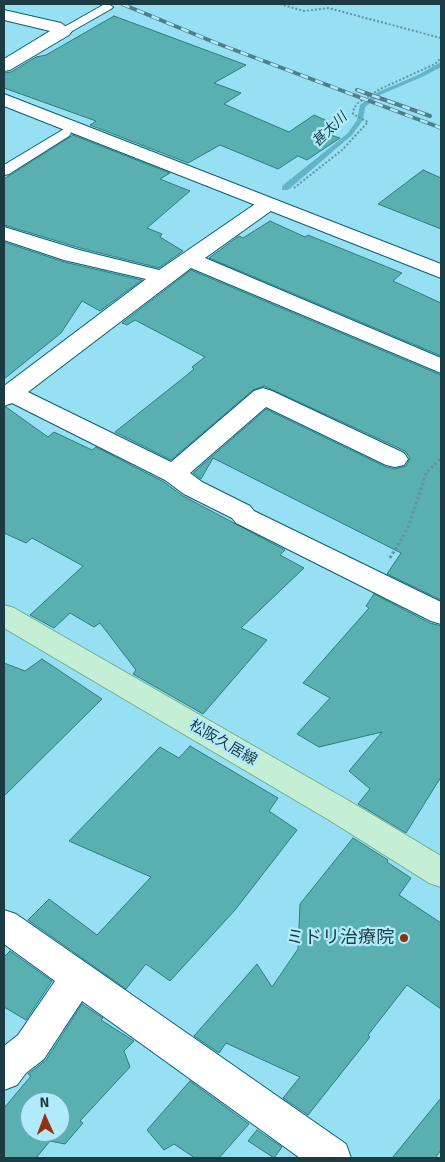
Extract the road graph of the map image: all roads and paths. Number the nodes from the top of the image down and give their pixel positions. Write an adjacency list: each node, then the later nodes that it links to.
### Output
1 (280, 4): 5 (path)
2 (107, 6): 4 (lane)
3 (4, 14): 4 (street)
4 (63, 31): 7 (street)
5 (441, 38)
6 (441, 58): 11 (path)
7 (4, 66)
8 (4, 100): 11 (street)
9 (64, 133): 10 (lane)
10 (4, 172)
11 (268, 204): 13 (street); 14 (street)
12 (4, 233): 15 (street)
13 (190, 260): 15 (street); 16 (street)
14 (441, 272)
15 (163, 277): 17 (street)
16 (441, 366)
17 (6, 396): 20 (street)
18 (441, 458): 21 (path)
19 (394, 459): 20 (street)
20 (174, 474): 21 (street)
21 (376, 583): 22 (street)
22 (441, 614)
23 (4, 615): 24 (main road, 松阪久居線)
24 (441, 874)
25 (4, 925): 26 (street)
26 (77, 978): 27 (street); 28 (street)
27 (4, 1073)
28 (332, 1158)

